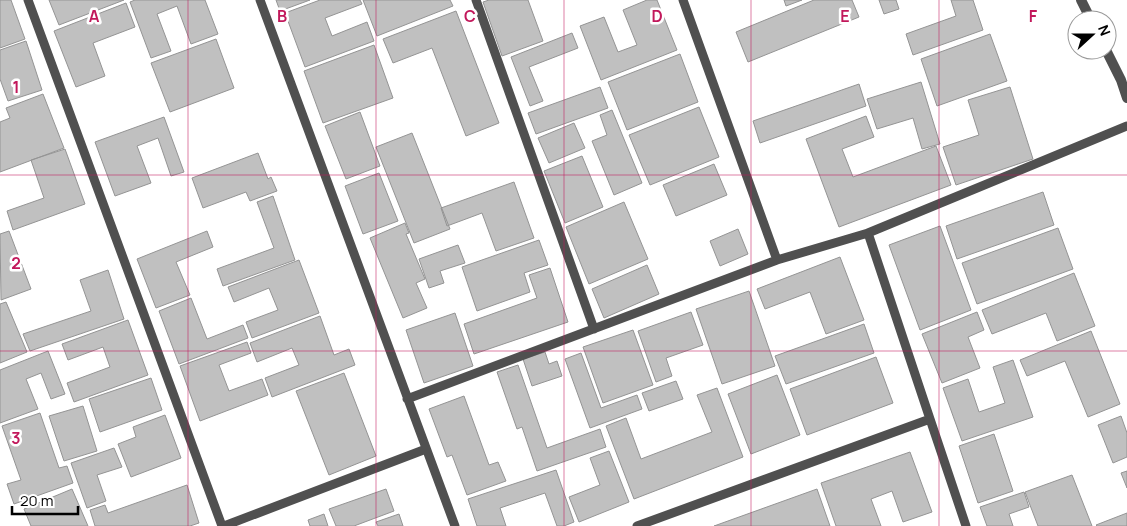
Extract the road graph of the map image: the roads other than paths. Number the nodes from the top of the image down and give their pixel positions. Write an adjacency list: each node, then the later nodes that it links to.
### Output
1 (28, 0): 14 (lane)
2 (260, 0): 11 (lane)
3 (476, 0): 10 (lane)
4 (683, 0): 9 (lane)
5 (1111, 60): 6 (street)
6 (1127, 98)
7 (1127, 126): 8 (lane)
8 (868, 233): 9 (lane); 12 (lane)
9 (777, 260): 10 (lane)
10 (594, 328): 11 (lane)
11 (407, 398): 13 (lane)
12 (930, 418): 16 (lane); 17 (lane)
13 (426, 449): 14 (lane); 15 (lane)
14 (223, 526)
15 (455, 526)
16 (637, 526)
17 (966, 526)

